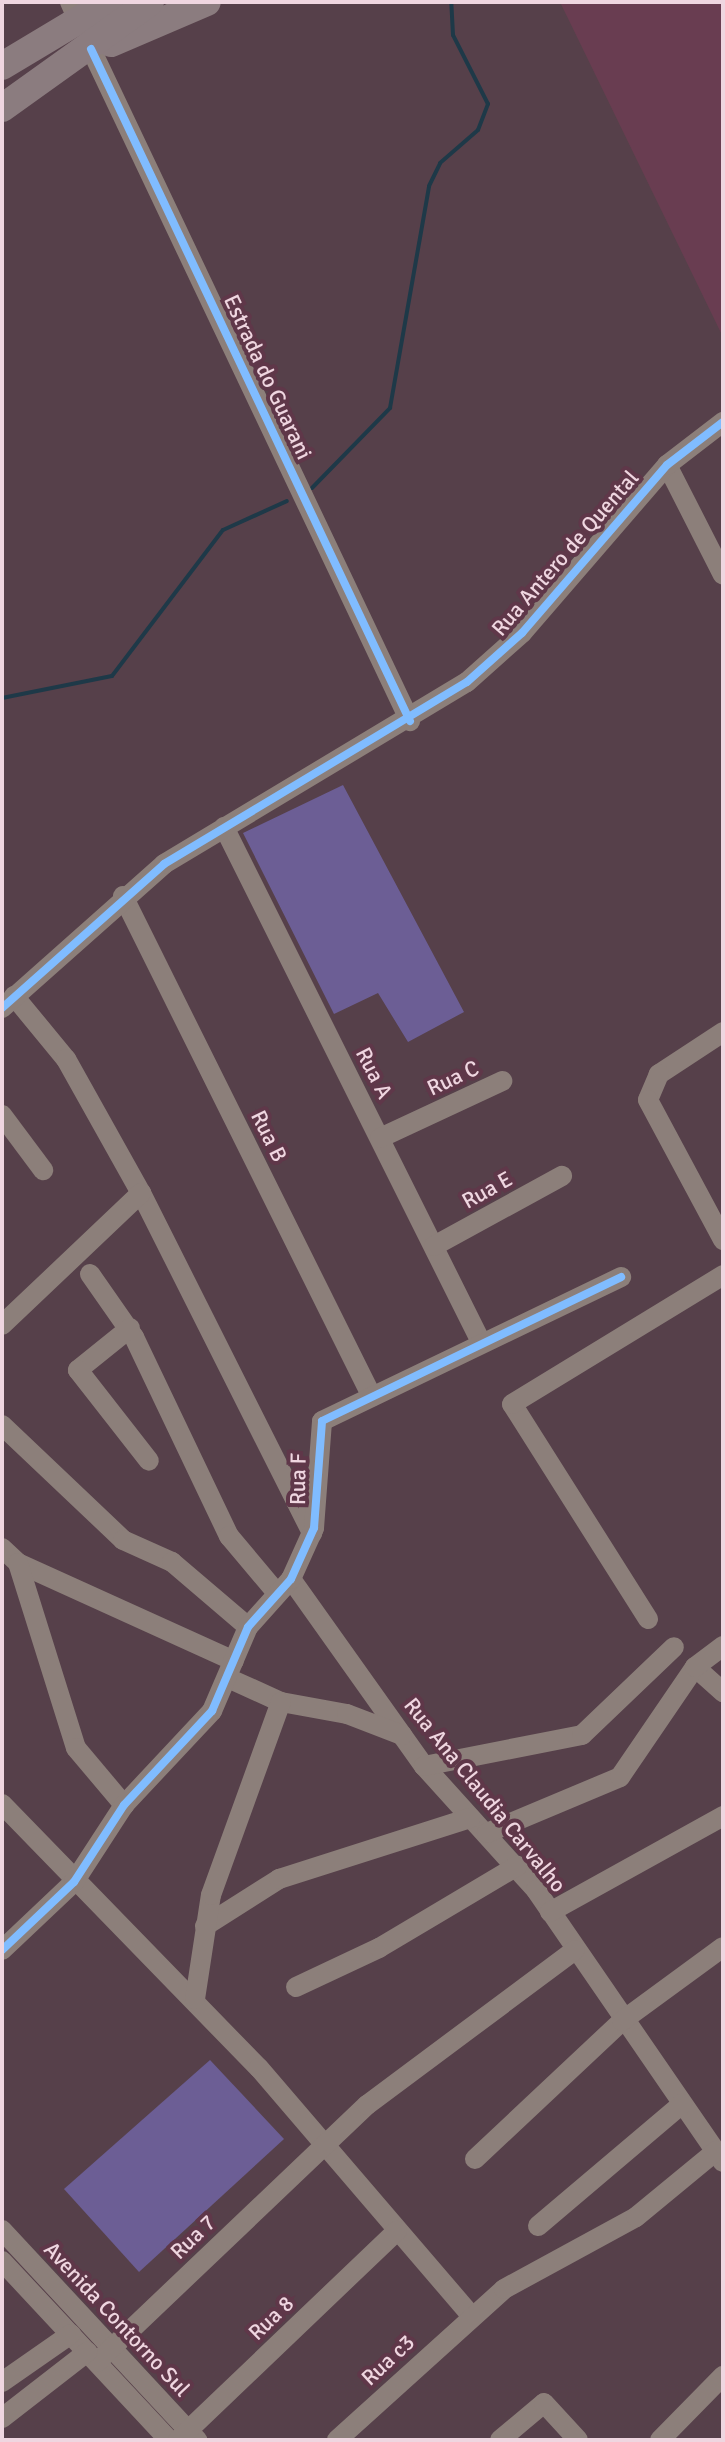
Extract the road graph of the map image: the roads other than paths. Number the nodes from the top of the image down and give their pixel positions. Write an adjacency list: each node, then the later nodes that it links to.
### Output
1 (150, 2): 4 (highway)
2 (207, 2): 4 (highway)
3 (90, 8): 5 (highway)
4 (95, 47): 6 (highway); 10 (street, Estrada do Guarani)
5 (2, 66)
6 (2, 108)
7 (723, 422): 8 (street, Rua Antero de Quental)
8 (667, 465): 9 (street); 10 (street, Rua Antero de Quental)
9 (723, 575)
10 (410, 721): 11 (street, Rua Antero de Quental)
11 (224, 827): 12 (street, Rua Antero de Quental); 17 (street, Rua A)
12 (123, 896): 13 (street, Rua Antero de Quental); 29 (street, Rua B)
13 (8, 1002): 20 (street)
14 (723, 1032): 21 (street)
15 (502, 1081): 17 (street, Rua C)
16 (2, 1115): 18 (street)
17 (380, 1138): 22 (street, Rua A)
18 (43, 1170)
19 (562, 1176): 22 (street, Rua E)
20 (141, 1193): 26 (street); 32 (street)
21 (723, 1240)
22 (434, 1246): 28 (street, Rua A)
23 (90, 1274): 27 (street, Rua Ana Claudia Carvalho)
24 (723, 1275): 36 (street)
25 (621, 1277): 28 (street, Rua F)
26 (2, 1325)
27 (130, 1328): 31 (street); 35 (street, Rua Ana Claudia Carvalho)
28 (481, 1342): 29 (street, Rua F)
29 (372, 1397): 32 (street, Rua F)
30 (2, 1425): 37 (street)
31 (149, 1461)
32 (312, 1533): 35 (street, Rua F)
33 (2, 1548): 34 (street)
34 (18, 1563): 41 (street); 47 (street)
35 (283, 1586): 37 (street, Rua F); 44 (street, Rua Ana Claudia Carvalho)
36 (648, 1619)
37 (248, 1627): 41 (street, Rua F)
38 (723, 1646): 40 (street)
39 (674, 1647): 45 (street)
40 (695, 1667): 42 (street); 50 (street)
41 (232, 1670): 43 (street); 47 (street, Rua F)
42 (723, 1692)
43 (281, 1702): 44 (street); 54 (street)
44 (402, 1735): 45 (street, Rua Ana Claudia Carvalho)
45 (424, 1766): 49 (street, Rua Ana Claudia Carvalho)
46 (2, 1804): 52 (street)
47 (124, 1805): 52 (street, Rua F)
48 (723, 1816): 53 (street)
49 (470, 1818): 50 (street, Rua Ana Claudia Carvalho); 54 (street)
50 (487, 1833): 51 (street, Rua Ana Claudia Carvalho)
51 (517, 1866): 53 (street, Rua Ana Claudia Carvalho); 58 (street)
52 (74, 1882): 56 (street, Rua F); 59 (street)
53 (550, 1912): 57 (street, Rua Ana Claudia Carvalho)
54 (205, 1926): 59 (street)
55 (723, 1947): 60 (street)
56 (2, 1950)
57 (575, 1950): 60 (street, Rua Ana Claudia Carvalho); 62 (street, Rua 7)
58 (296, 1987)
59 (195, 1999): 62 (street)
60 (622, 2021): 61 (street, Rua Ana Claudia Carvalho); 64 (street)
61 (682, 2104): 63 (street, Rua Ana Claudia Carvalho); 65 (street)
62 (322, 2145): 67 (street); 71 (street, Rua 7)
63 (720, 2156): 69 (street, Rua c3)
64 (475, 2159)
65 (538, 2226)
66 (2, 2230): 71 (street, Avenida Contorno Sul)
67 (397, 2231): 69 (street); 75 (street, Rua 8)
68 (2, 2261): 70 (street, Avenida Contorno Sul)
69 (471, 2315): 77 (street, Rua c3)
70 (71, 2334): 71 (street, Avenida Contorno Sul); 73 (street)
71 (99, 2354): 74 (street, Rua 7); 75 (street, Avenida Contorno Sul); 76 (street, Avenida Contorno Sul)
72 (723, 2376): 80 (street)
73 (2, 2382)
74 (2, 2418)
75 (188, 2437)
76 (169, 2440)
77 (337, 2440)
78 (500, 2440): 79 (street)
79 (578, 2440)
80 (660, 2440)

